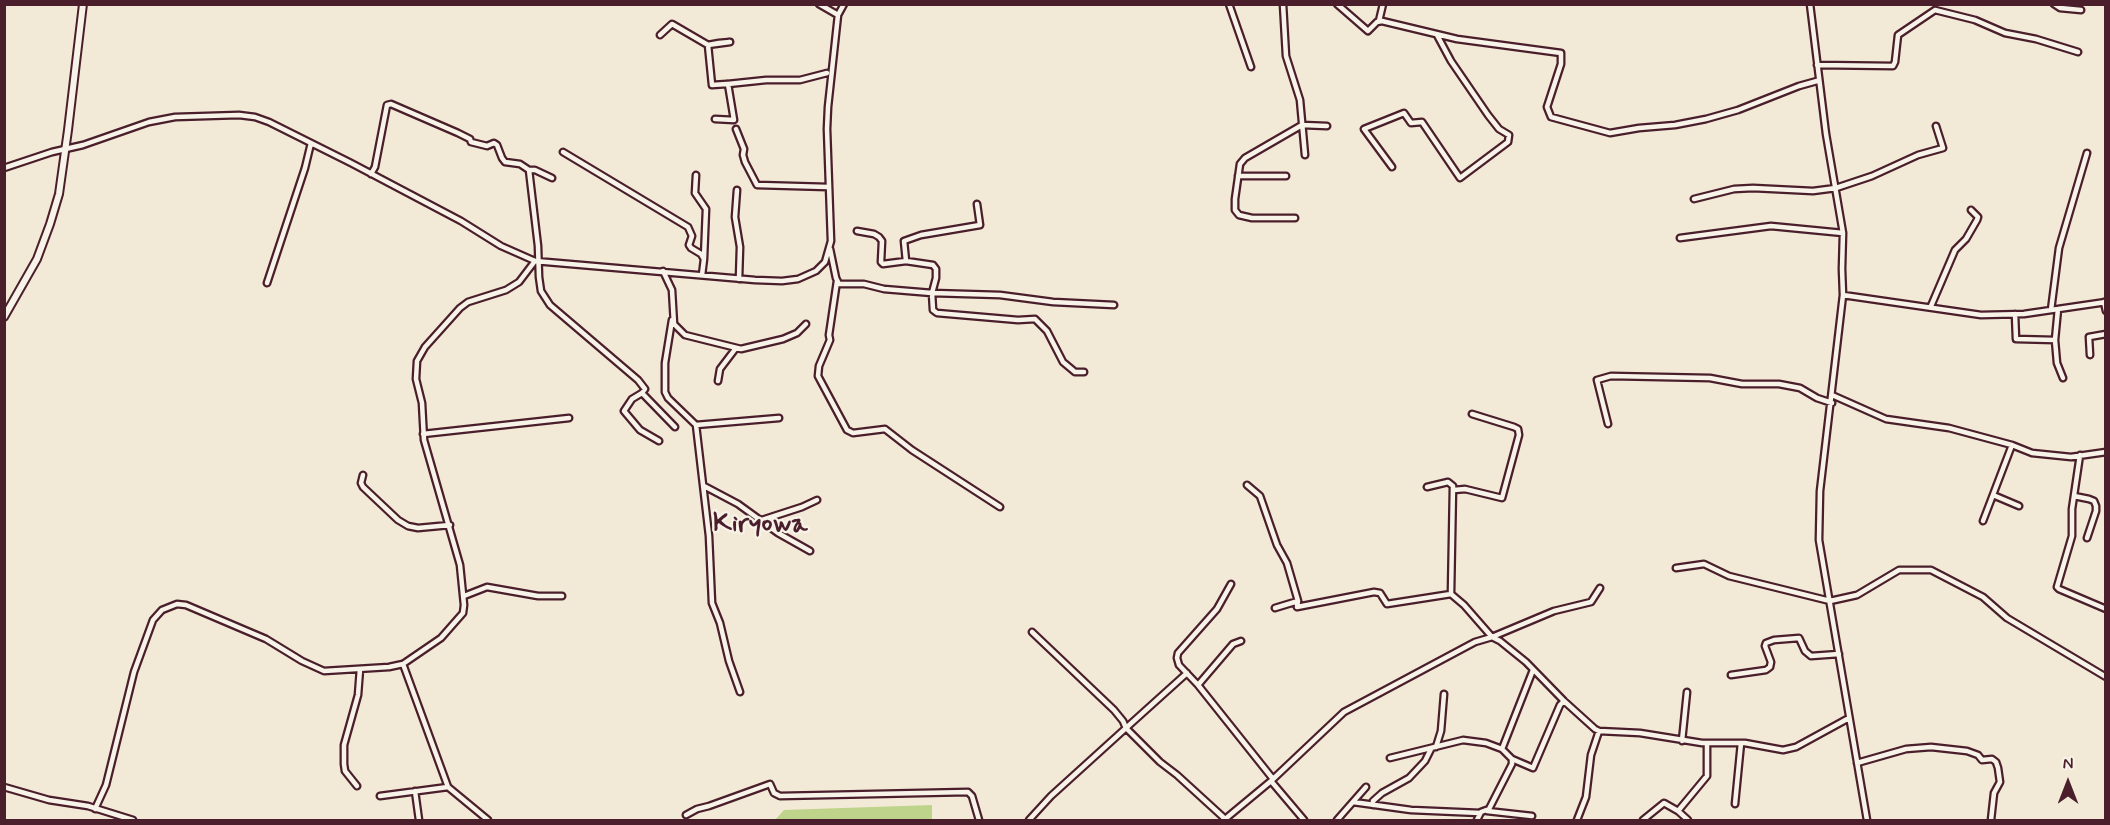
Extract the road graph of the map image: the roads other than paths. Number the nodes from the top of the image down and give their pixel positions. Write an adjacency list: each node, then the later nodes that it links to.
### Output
1 (83, 4): 27 (main road)
2 (819, 4): 11 (street)
3 (844, 4): 11 (street)
4 (1229, 4): 17 (street)
5 (1282, 4): 22 (street)
6 (1337, 4): 12 (street)
7 (1383, 4): 12 (street)
8 (1810, 4): 16 (street)
9 (2054, 4): 10 (street)
10 (2081, 10)
11 (838, 15): 39 (street)
12 (1379, 21): 14 (street)
13 (660, 35): 20 (street)
14 (1437, 35): 19 (street); 31 (street)
15 (2078, 52): 16 (street)
16 (1817, 65): 40 (street)
17 (1251, 67)
18 (827, 73): 21 (street)
19 (1817, 81)
20 (727, 84)
21 (715, 119)
22 (1302, 124): 23 (street); 30 (street); 36 (street)
23 (1327, 126)
24 (1936, 126): 40 (street)
25 (736, 129): 39 (street)
26 (311, 143): 27 (street); 34 (street); 57 (street)
27 (65, 150): 32 (street); 67 (main road)
28 (562, 152): 50 (street)
29 (2087, 153): 64 (street)
30 (1305, 155)
31 (1392, 167)
32 (4, 168)
33 (529, 170): 34 (street); 38 (street); 51 (street)
34 (371, 174): 51 (street)
35 (696, 174): 50 (street)
36 (1238, 176): 37 (street); 45 (street)
37 (1286, 176)
38 (552, 178)
39 (828, 187): 49 (street)
40 (1836, 188): 42 (street); 47 (street)
41 (737, 190): 55 (street)
42 (1694, 199)
43 (977, 204): 52 (street)
44 (1971, 210): 62 (street)
45 (1295, 218)
46 (857, 231): 52 (street)
47 (1843, 233): 48 (street); 59 (street)
48 (1680, 238)
49 (830, 246): 55 (street); 56 (street)
50 (704, 259): 54 (street)
51 (537, 261): 53 (street); 79 (street); 88 (street)
52 (906, 261): 58 (street)
53 (663, 271): 54 (street); 68 (street)
54 (702, 275): 55 (street)
55 (739, 279)
56 (837, 281): 58 (street); 102 (street)
57 (267, 283)
58 (932, 293): 61 (street); 76 (street)
59 (1844, 295): 62 (street); 80 (street)
60 (2105, 302): 63 (street); 65 (street)
61 (1114, 305)
62 (1931, 306): 66 (street)
63 (2058, 309): 64 (street); 72 (street)
64 (2051, 310): 66 (street)
65 (2106, 311)
66 (2015, 314): 71 (street)
67 (4, 316)
68 (672, 320): 74 (street); 86 (street)
69 (806, 324): 74 (street)
70 (2106, 334): 75 (street)
71 (2016, 339): 72 (street); 73 (street)
72 (2055, 340): 77 (street)
73 (2019, 347)
74 (736, 348): 78 (street)
75 (2090, 355)
76 (1084, 372)
77 (2063, 378)
78 (718, 381)
79 (642, 393): 87 (street); 89 (street)
80 (1832, 395): 81 (street); 90 (street)
81 (1832, 403): 85 (street); 115 (street)
82 (1472, 414): 97 (street)
83 (569, 418): 88 (street)
84 (779, 418): 86 (street)
85 (1608, 424)
86 (696, 425): 95 (street)
87 (675, 428)
88 (423, 434): 105 (street)
89 (659, 441)
90 (2013, 445): 92 (street); 98 (street)
91 (2106, 452): 92 (street)
92 (2080, 455): 99 (street)
93 (363, 475): 105 (street)
94 (1247, 485): 114 (street)
95 (704, 486): 103 (street); 129 (street)
96 (1426, 487): 97 (street)
97 (1454, 490): 111 (street)
98 (1993, 495): 101 (street); 104 (street)
99 (2074, 496): 106 (street); 117 (street)
100 (817, 500): 103 (street)
101 (2019, 506)
102 (1000, 507)
103 (762, 520): 107 (street)
104 (1983, 520)
105 (450, 525): 112 (street)
106 (2087, 538)
107 (810, 551)
108 (1676, 568): 115 (street)
109 (1231, 584): 125 (street)
110 (1600, 588): 119 (street)
111 (1452, 594): 114 (street); 119 (street)
112 (464, 596): 113 (street); 122 (street)
113 (562, 596)
114 (1298, 601): 116 (street)
115 (1830, 601): 121 (street); 127 (street)
116 (1275, 608)
117 (2106, 609)
118 (1032, 632): 134 (street)
119 (1492, 637): 124 (street); 144 (street)
120 (1241, 641): 128 (street)
121 (1839, 654): 126 (street); 133 (street)
122 (403, 664): 123 (street); 147 (street)
123 (360, 669): 145 (street); 154 (street)
124 (1533, 670): 132 (street); 140 (street)
125 (1187, 673): 128 (street); 134 (street)
126 (1731, 675)
127 (2106, 677)
128 (1198, 685): 144 (street)
129 (740, 692)
130 (1687, 692): 136 (street)
131 (1444, 694): 139 (street)
132 (1564, 701): 135 (street); 142 (street)
133 (1849, 718): 138 (street); 143 (street)
134 (1126, 728): 165 (street); 166 (street)
135 (1599, 731): 136 (street); 160 (street)
136 (1682, 741): 137 (street)
137 (1707, 743): 138 (street); 156 (street)
138 (1741, 743): 152 (street)
139 (1433, 748): 140 (street); 141 (street); 153 (street)
140 (1502, 749): 142 (street)
141 (1390, 758)
142 (1512, 759): 155 (street)
143 (1857, 763): 173 (street); 174 (street)
144 (1272, 780): 166 (street); 167 (street)
145 (357, 786)
146 (4, 787): 154 (street)
147 (448, 787): 149 (street); 163 (street)
148 (1366, 787): 151 (street)
149 (415, 791): 150 (street); 162 (street)
150 (380, 796)
151 (1353, 802): 153 (street); 168 (street)
152 (1735, 804)
153 (1373, 805): 157 (street)
154 (95, 809): 161 (street)
155 (1487, 811): 157 (street); 159 (street)
156 (1678, 811): 171 (street); 172 (street)
157 (1480, 813): 169 (street)
158 (686, 815): 164 (street)
159 (1532, 816)
160 (1578, 819): 170 (street)
161 (133, 820)
162 (419, 820)
163 (488, 820)
164 (979, 820)
165 (1029, 820)
166 (1224, 820)
167 (1304, 820)
168 (1337, 820)
169 (1478, 820)
170 (1585, 820)
171 (1642, 820)
172 (1688, 820)
173 (1867, 820)
174 (1991, 820)

